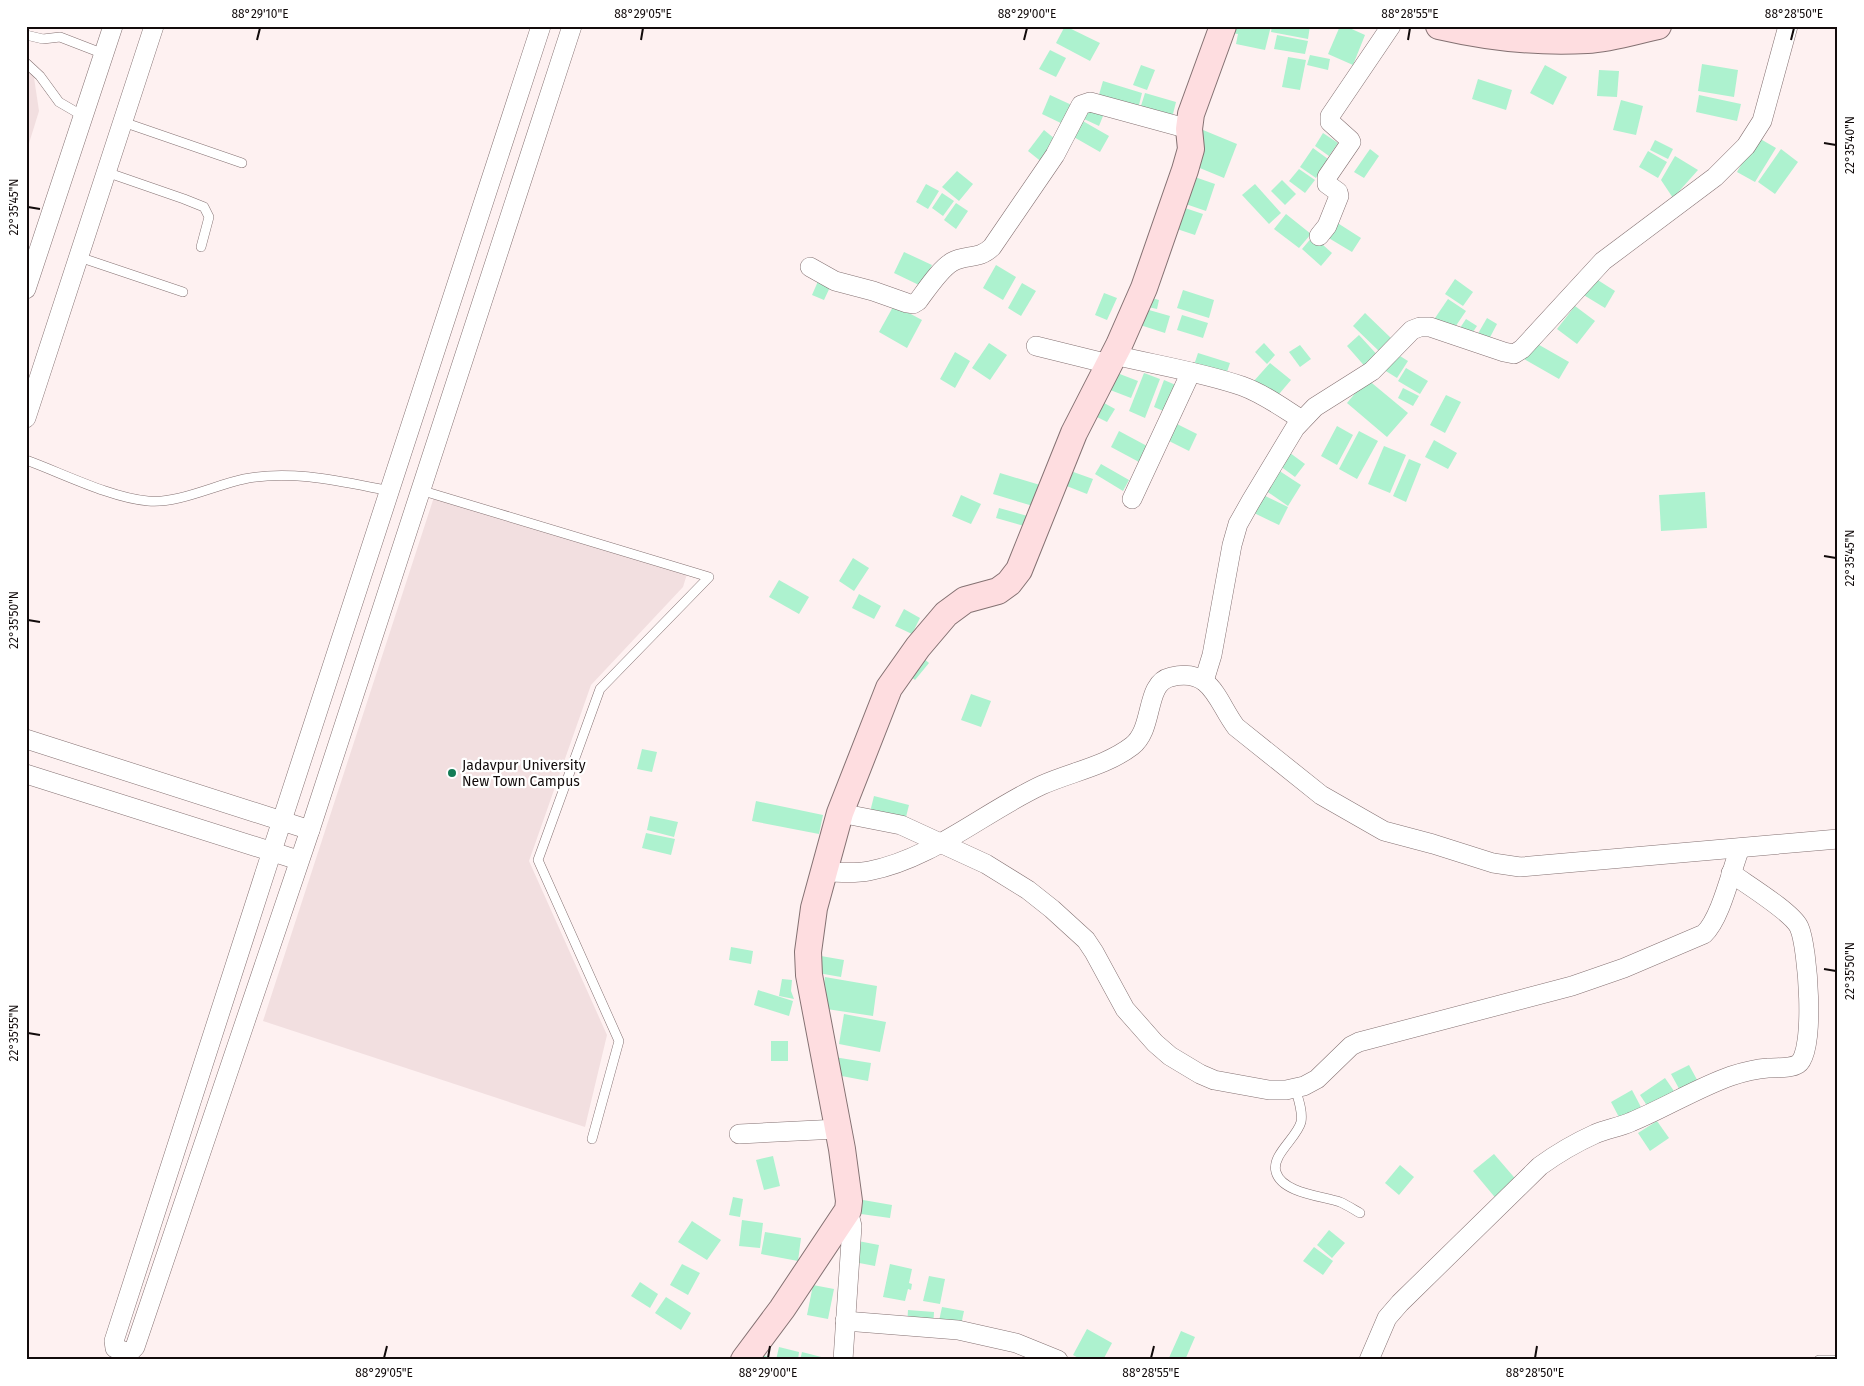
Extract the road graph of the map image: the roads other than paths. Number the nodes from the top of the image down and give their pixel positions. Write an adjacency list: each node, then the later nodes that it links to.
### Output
1 (113, 26): 11 (street)
2 (154, 26): 14 (street)
3 (541, 26): 32 (street)
4 (572, 26): 31 (street)
5 (1223, 26): 15 (street)
6 (1391, 26): 18 (street)
7 (1439, 26): 8 (street)
8 (1658, 26)
9 (1788, 26): 29 (street)
10 (26, 34): 11 (lane)
11 (104, 54): 13 (street)
12 (26, 63): 13 (lane)
13 (84, 116): 21 (street)
14 (123, 122): 16 (lane); 17 (street)
15 (1189, 129): 22 (street); 26 (street)
16 (242, 163)
17 (106, 172): 19 (lane); 20 (street)
18 (1319, 236)
19 (201, 247)
20 (79, 257): 24 (lane); 28 (street)
21 (31, 261): 23 (street)
22 (810, 267)
23 (26, 289)
24 (183, 292)
25 (1036, 346): 26 (street)
26 (1112, 360): 27 (street); 37 (street)
27 (1191, 372): 29 (street); 33 (street)
28 (26, 418)
29 (1302, 420): 34 (street)
30 (26, 460): 32 (lane)
31 (420, 490): 39 (street); 50 (lane)
32 (390, 491): 38 (street)
33 (1132, 499)
34 (1204, 681): 41 (street); 42 (street)
35 (26, 739): 38 (street)
36 (26, 774): 43 (street)
37 (840, 813): 41 (street); 45 (street)
38 (282, 822): 39 (street); 43 (street)
39 (310, 830): 44 (street)
40 (1838, 839): 42 (street)
41 (941, 843): 45 (street); 47 (street)
42 (1740, 848): 46 (street)
43 (272, 852): 44 (street); 44 (street)
44 (298, 860)
45 (824, 872): 48 (street)
46 (1731, 873): 47 (street); 57 (street)
47 (1295, 1088): 52 (lane)
48 (838, 1129): 49 (street); 51 (street)
49 (739, 1134)
50 (592, 1139)
51 (848, 1210): 53 (street); 54 (street)
52 (1360, 1214)
53 (845, 1321): 55 (street); 56 (street)
54 (744, 1360)
55 (843, 1360)
56 (1058, 1360)
57 (1369, 1360)
58 (1819, 1360): 59 (lane)
59 (1833, 1360)

